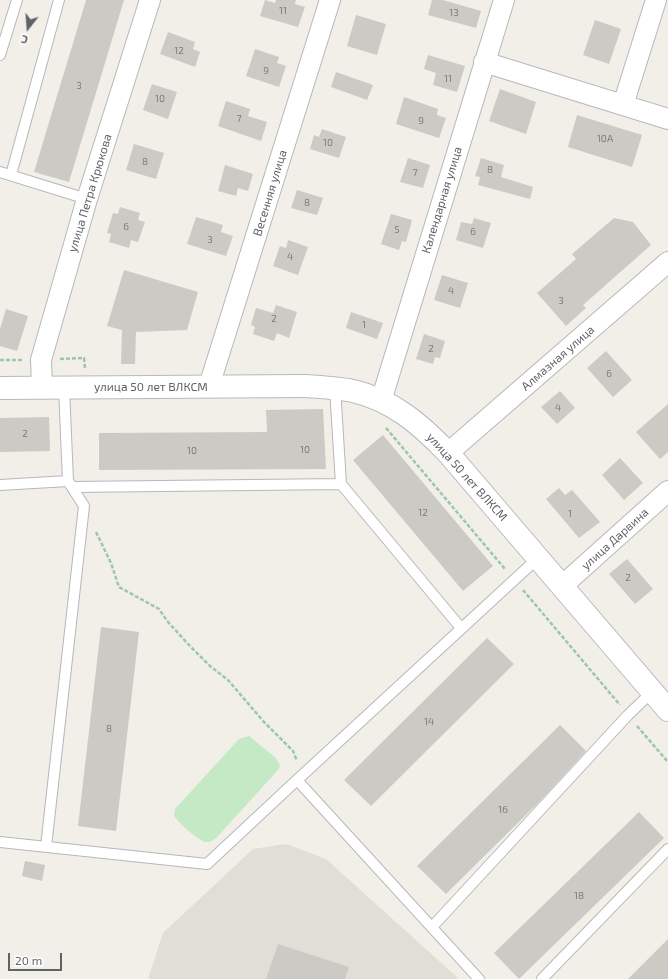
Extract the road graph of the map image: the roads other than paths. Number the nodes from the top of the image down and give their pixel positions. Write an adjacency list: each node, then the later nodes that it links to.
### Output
1 (17, 0): 7 (lane)
2 (59, 0): 12 (lane)
3 (150, 0): 13 (street, улица Петра Крюкова)
4 (330, 0): 15 (street, Весенняя улица)
5 (504, 0): 8 (street, Календарная улица)
6 (656, 0): 9 (street)
7 (0, 55)
8 (484, 62): 9 (street); 20 (street, Календарная улица)
9 (623, 105): 10 (street)
10 (668, 119)
11 (0, 172): 12 (lane)
12 (11, 175): 13 (lane)
13 (88, 199): 17 (street, улица Петра Крюкова)
14 (668, 262): 21 (street, Алмазная улица)
15 (209, 386): 18 (main road, улица 50 лет ВЛКСМ); 19 (main road, улица 50 лет ВЛКСМ)
16 (0, 388): 17 (main road, улица 50 лет ВЛКСМ)
17 (42, 388): 18 (main road, улица 50 лет ВЛКСМ)
18 (64, 388): 22 (lane)
19 (335, 388): 20 (main road, улица 50 лет ВЛКСМ); 23 (lane)
20 (381, 401): 21 (main road, улица 50 лет ВЛКСМ)
21 (448, 453): 26 (main road, улица 50 лет ВЛКСМ)
22 (70, 484): 23 (lane); 24 (lane); 33 (lane)
23 (341, 484): 28 (lane)
24 (1, 488)
25 (668, 491): 27 (street, улица Дарвина)
26 (538, 558): 27 (main road, улица 50 лет ВЛКСМ); 28 (lane)
27 (562, 586): 29 (main road, улица 50 лет ВЛКСМ)
28 (461, 628): 31 (lane)
29 (652, 692): 30 (main road, улица 50 лет ВЛКСМ); 35 (lane)
30 (668, 710)
31 (297, 780): 33 (lane); 35 (lane)
32 (0, 842): 33 (lane)
33 (46, 847)
34 (668, 849): 37 (lane)
35 (432, 927): 36 (lane)
36 (479, 979)
37 (542, 979)

